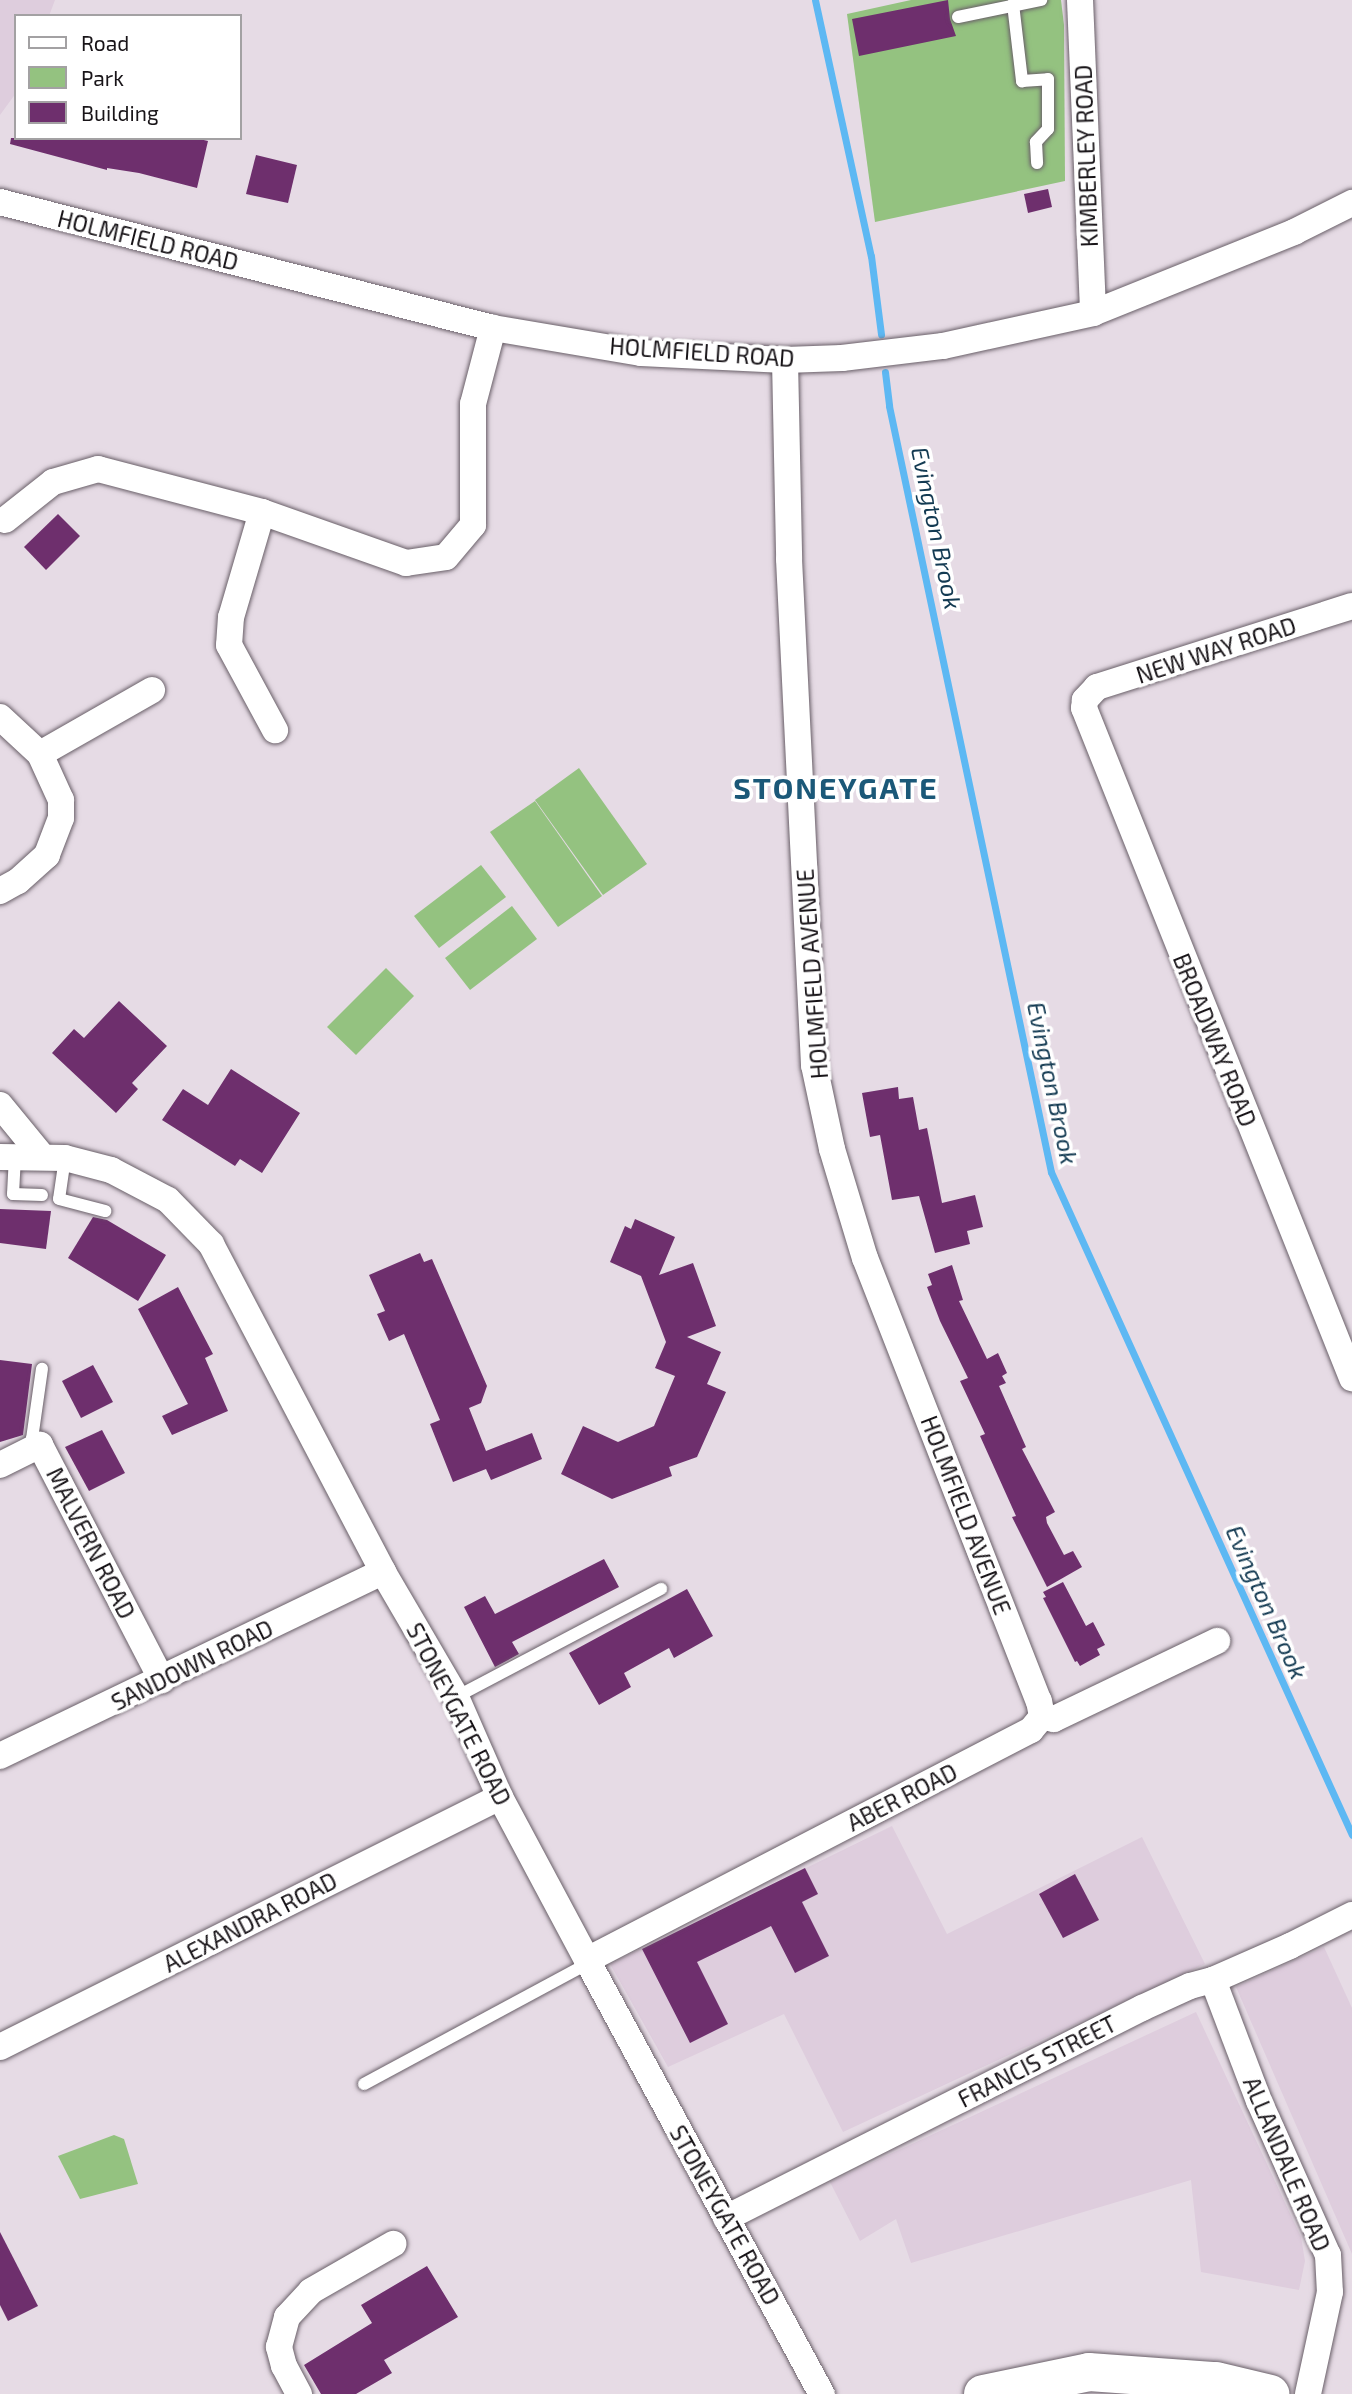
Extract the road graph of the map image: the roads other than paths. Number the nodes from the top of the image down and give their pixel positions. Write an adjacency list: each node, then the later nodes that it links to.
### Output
1 (1041, 0): 3 (lane)
2 (1080, 0): 8 (street, KIMBERLEY ROAD)
3 (1013, 4): 4 (lane); 5 (lane)
4 (958, 17)
5 (1037, 163)
6 (0, 202): 9 (street, HOLMFIELD ROAD)
7 (1352, 203): 8 (street, HOLMFIELD ROAD)
8 (1093, 313): 10 (street, HOLMFIELD ROAD)
9 (493, 328): 10 (street, HOLMFIELD ROAD); 11 (street)
10 (785, 359): 33 (street, HOLMFIELD AVENUE)
11 (261, 512): 12 (street); 17 (street)
12 (5, 520)
13 (1352, 606): 15 (street, NEW WAY ROAD)
14 (152, 690): 18 (street)
15 (1085, 700): 25 (street, BROADWAY ROAD)
16 (0, 717): 18 (street)
17 (275, 730)
18 (40, 754): 19 (street)
19 (0, 891)
20 (0, 1105): 21 (street)
21 (30, 1156): 22 (lane); 23 (lane); 28 (street, STONEYGATE ROAD)
22 (42, 1195)
23 (105, 1211)
24 (42, 1368): 26 (lane)
25 (1352, 1378)
26 (35, 1448): 27 (street, MALVERN ROAD); 31 (street, MALVERN ROAD)
27 (0, 1465)
28 (383, 1573): 31 (street, SANDOWN ROAD); 32 (street, STONEYGATE ROAD)
29 (661, 1589): 32 (lane)
30 (1217, 1641): 33 (street, ABER ROAD)
31 (162, 1680): 34 (street, SANDOWN ROAD)
32 (456, 1697): 35 (street, STONEYGATE ROAD)
33 (1042, 1717): 37 (street, ABER ROAD)
34 (0, 1756)
35 (500, 1797): 37 (street, STONEYGATE ROAD); 39 (street, ALEXANDRA ROAD)
36 (1352, 1915): 38 (street, FRANCIS STREET)
37 (588, 1962): 40 (lane); 41 (street, STONEYGATE ROAD)
38 (1213, 1980): 41 (street, FRANCIS STREET); 47 (street, ALLANDALE ROAD)
39 (0, 2047)
40 (364, 2084)
41 (726, 2218): 44 (street, STONEYGATE ROAD)
42 (393, 2244): 43 (street)
43 (299, 2394)
44 (822, 2394)
45 (984, 2394): 46 (highway)
46 (1270, 2394)
47 (1308, 2394)

